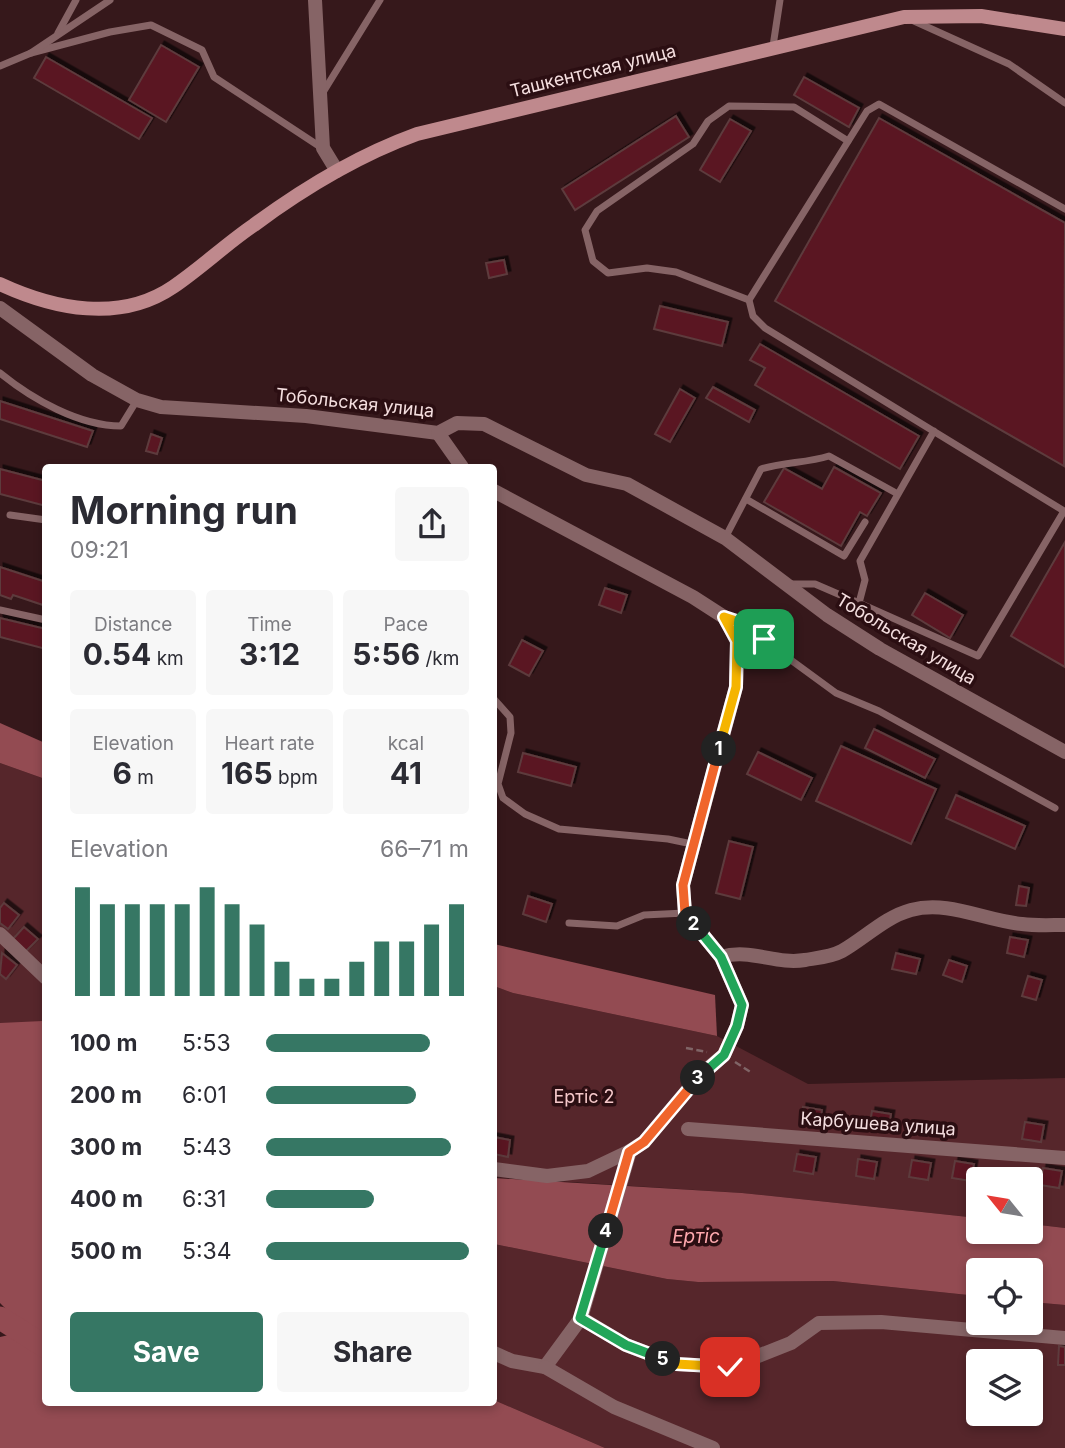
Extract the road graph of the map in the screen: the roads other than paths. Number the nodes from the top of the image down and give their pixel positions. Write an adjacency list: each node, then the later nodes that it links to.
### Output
1 (76, 0): 8 (lane)
2 (110, 0): 8 (lane)
3 (315, 0): 12 (street)
4 (380, 0): 12 (lane)
5 (780, 0): 9 (lane)
6 (904, 17): 7 (main road, Ташкентская улица); 9 (main road, Ташкентская улица); 13 (lane)
7 (1065, 29)
8 (58, 34): 10 (lane)
9 (773, 46): 16 (main road, Ташкентская улица)
10 (31, 53): 11 (lane); 15 (lane)
11 (0, 66)
12 (320, 98): 15 (street)
13 (1065, 103)
14 (848, 141): 17 (lane); 19 (lane); 19 (lane)
15 (323, 148): 16 (street)
16 (337, 171): 18 (main road, Ташкентская улица)
17 (1065, 209)
18 (0, 284)
19 (749, 300): 23 (lane)
20 (0, 308): 22 (street, Тобольская улица)
21 (0, 373): 22 (lane)
22 (137, 400): 24 (street, Тобольская улица)
23 (934, 431): 27 (lane); 29 (lane)
24 (438, 433): 25 (street); 33 (street, Тобольская улица)
25 (460, 464)
26 (497, 493): 37 (street)
27 (896, 493): 28 (lane); 35 (lane)
28 (746, 499): 32 (lane); 33 (lane)
29 (1064, 510): 35 (lane)
30 (10, 515): 31 (lane)
31 (42, 519)
32 (865, 523)
33 (725, 538): 34 (street, Тобольская улица)
34 (787, 584): 35 (lane); 40 (street, Тобольская улица)
35 (859, 603)
36 (0, 610): 38 (lane)
37 (724, 617): 41 (lane); 42 (street)
38 (42, 619)
39 (497, 702): 42 (lane)
40 (1065, 752)
41 (1055, 808)
42 (692, 844): 43 (street)
43 (685, 913): 44 (lane); 47 (street)
44 (569, 923)
45 (1065, 925): 47 (street)
46 (0, 934): 48 (street)
47 (721, 957): 50 (street)
48 (42, 974)
49 (688, 1129): 51 (street, Карбушева улица)
50 (629, 1152): 52 (street); 53 (street)
51 (1065, 1158)
52 (497, 1169)
53 (580, 1318): 54 (street); 56 (street)
54 (1065, 1338)
55 (497, 1354): 56 (street)
56 (545, 1367): 57 (street)
57 (713, 1448)

